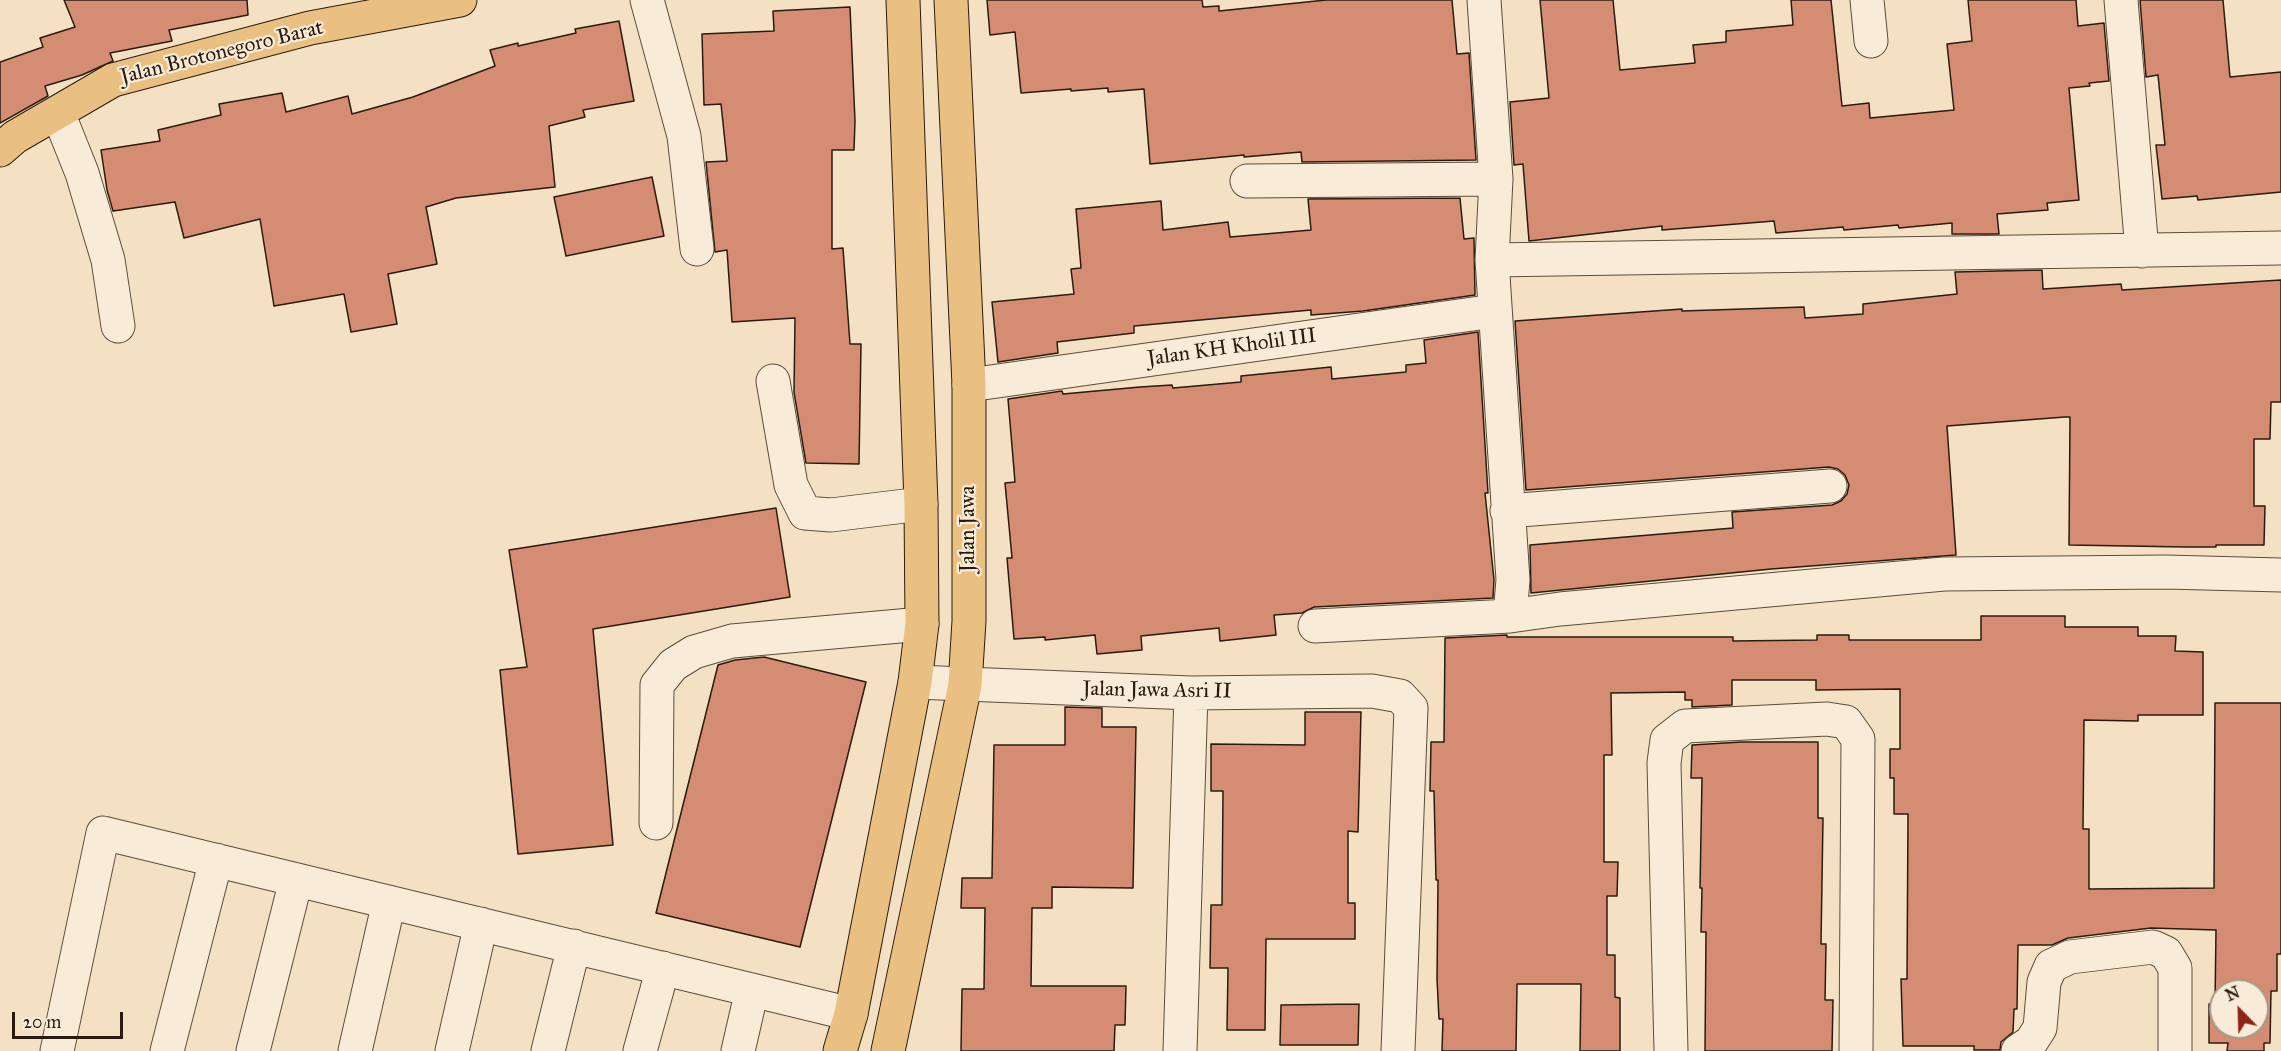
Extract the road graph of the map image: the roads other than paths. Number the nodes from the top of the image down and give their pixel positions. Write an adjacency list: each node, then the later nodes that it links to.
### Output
1 (460, 0): 9 (main road, Jalan Brotonegoro Barat)
2 (647, 0): 14 (street)
3 (903, 0): 22 (main road)
4 (951, 0): 20 (main road, Jalan Jawa)
5 (1484, 0): 11 (street)
6 (1867, 0): 8 (street)
7 (2121, 0): 15 (street)
8 (1871, 41)
9 (58, 112): 10 (main road, Jalan Brotonegoro Barat); 18 (street)
10 (0, 150)
11 (1496, 179): 12 (street); 16 (street)
12 (1247, 181)
13 (2281, 248): 15 (street)
14 (697, 249)
15 (2142, 251): 16 (street)
16 (1492, 260): 17 (street)
17 (1494, 310): 20 (street, Jalan KH Kholil III); 23 (street)
18 (118, 326)
19 (773, 381): 22 (street)
20 (969, 385): 29 (main road, Jalan Jawa)
21 (1830, 486): 23 (street)
22 (921, 504): 26 (main road)
23 (1507, 511): 25 (street)
24 (2281, 575): 25 (street)
25 (1510, 615): 27 (street)
26 (922, 624): 28 (main road); 31 (street)
27 (1315, 626)
28 (915, 682): 29 (street, Jalan Jawa Asri II); 39 (main road)
29 (965, 685): 30 (street, Jalan Jawa Asri II); 49 (main road, Jalan Jawa)
30 (1191, 693): 50 (street); 51 (street, Jalan Jawa Asri II)
31 (656, 823)
32 (216, 860): 33 (street); 40 (street); 41 (street)
33 (296, 880): 34 (street); 42 (street)
34 (389, 902): 35 (street); 43 (street)
35 (481, 924): 36 (street); 44 (street)
36 (574, 946): 37 (street); 45 (street)
37 (663, 968): 38 (street); 46 (street)
38 (752, 990): 39 (street); 47 (street)
39 (851, 1014): 48 (main road)
40 (57, 1051)
41 (167, 1051)
42 (253, 1051)
43 (355, 1051)
44 (452, 1051)
45 (548, 1051)
46 (640, 1051)
47 (738, 1051)
48 (840, 1051)
49 (888, 1051)
50 (1180, 1051)
51 (1398, 1051)
52 (1671, 1051): 53 (street)
53 (1856, 1051)
54 (2018, 1051): 55 (street)
55 (2175, 1051)

